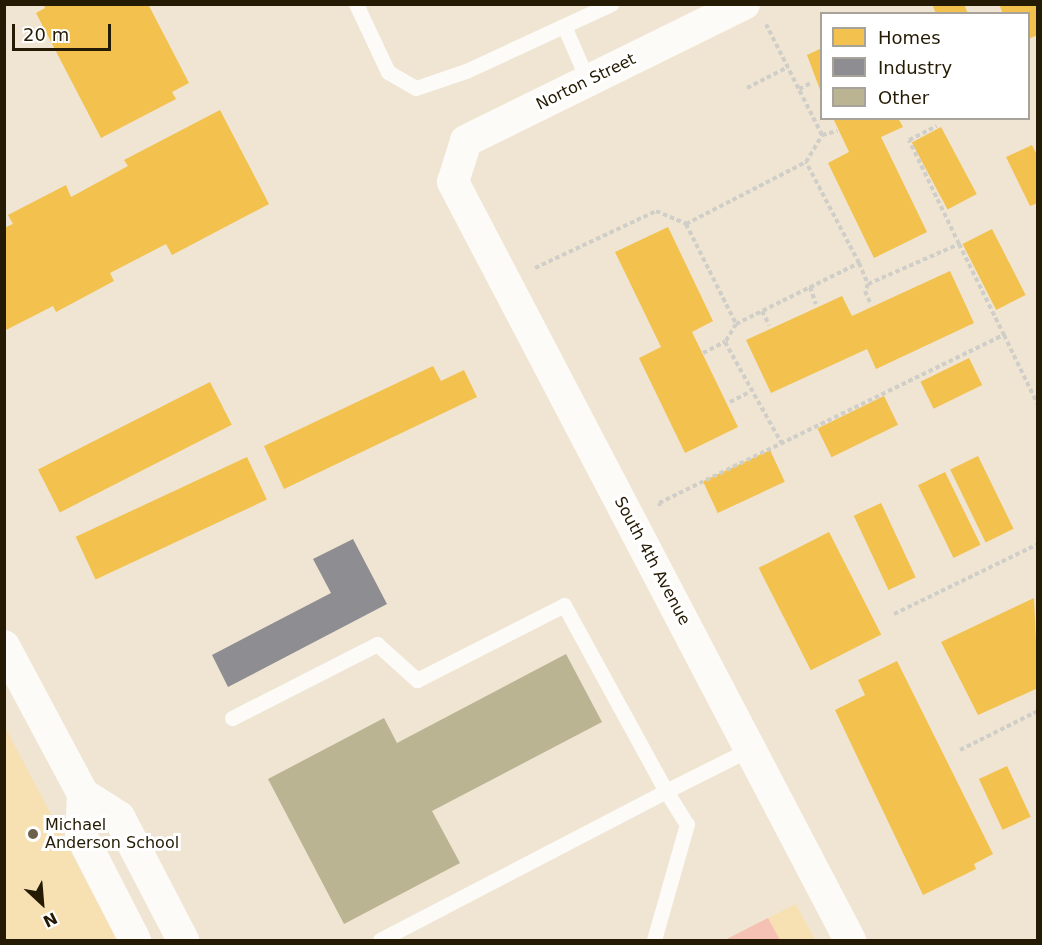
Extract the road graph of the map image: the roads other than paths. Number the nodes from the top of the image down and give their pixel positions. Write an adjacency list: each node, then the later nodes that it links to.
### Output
1 (356, 4): 4 (lane)
2 (611, 4): 4 (lane)
3 (750, 17): 5 (street, Norton Street)
4 (564, 26): 5 (lane)
5 (588, 81): 6 (street, Norton Street)
6 (453, 182): 9 (street, South 4th Avenue)
7 (4, 646): 11 (street)
8 (231, 718): 10 (lane)
9 (750, 749): 10 (lane); 16 (street, South 4th Avenue)
10 (666, 791): 14 (lane); 15 (lane)
11 (82, 794): 12 (street); 13 (street)
12 (135, 940)
13 (183, 940)
14 (381, 940)
15 (654, 940)
16 (850, 940)

